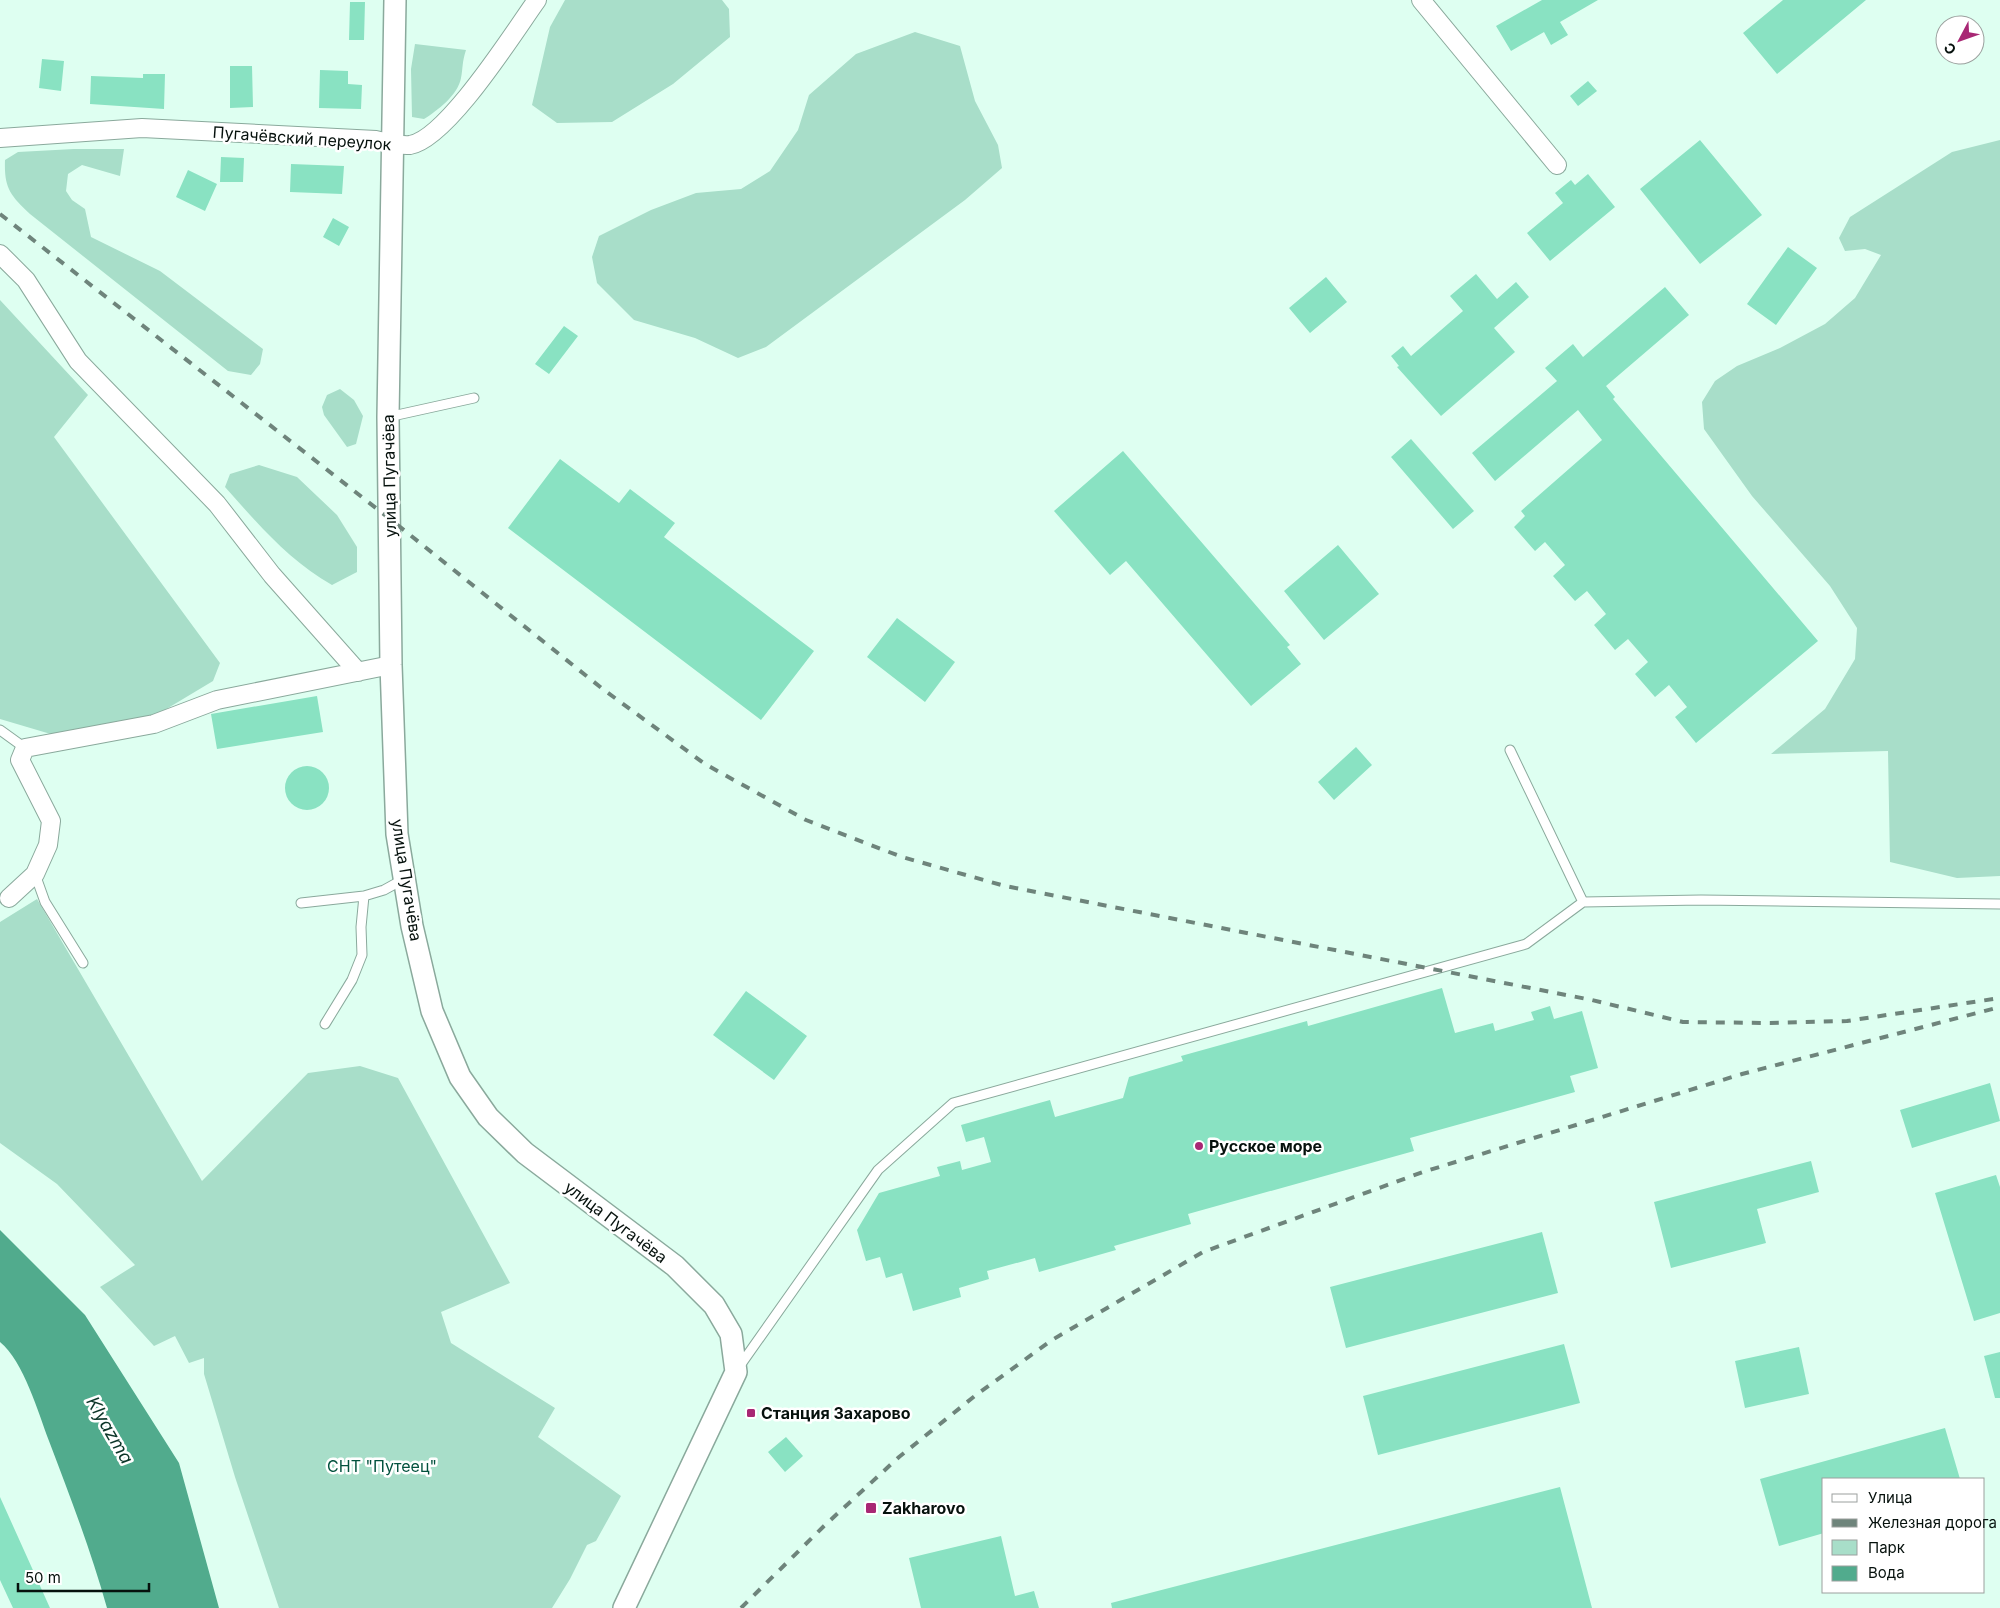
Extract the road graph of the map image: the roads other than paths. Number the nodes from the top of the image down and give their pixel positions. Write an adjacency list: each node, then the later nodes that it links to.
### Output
1 (395, 0): 5 (street, улица Пугачёва)
2 (537, 0): 5 (street, Пугачёвский переулок)
3 (1421, 0): 6 (street)
4 (0, 138): 5 (street, Пугачёвский переулок)
5 (394, 144): 9 (street, улица Пугачёва)
6 (1557, 165)
7 (0, 254): 11 (street)
8 (474, 398): 9 (lane)
9 (388, 417): 10 (street, улица Пугачёва)
10 (391, 665): 11 (street); 16 (street, улица Пугачёва)
11 (358, 672): 13 (street)
12 (0, 730): 13 (lane)
13 (25, 748): 15 (street)
14 (1510, 750): 19 (lane)
15 (35, 874): 18 (street); 22 (lane)
16 (404, 879): 17 (lane); 24 (street, улица Пугачёва)
17 (364, 896): 20 (lane); 23 (lane)
18 (9, 898)
19 (1583, 902): 21 (lane); 24 (lane)
20 (301, 903)
21 (2000, 904)
22 (84, 963)
23 (325, 1024)
24 (736, 1372): 25 (street)
25 (624, 1608)

